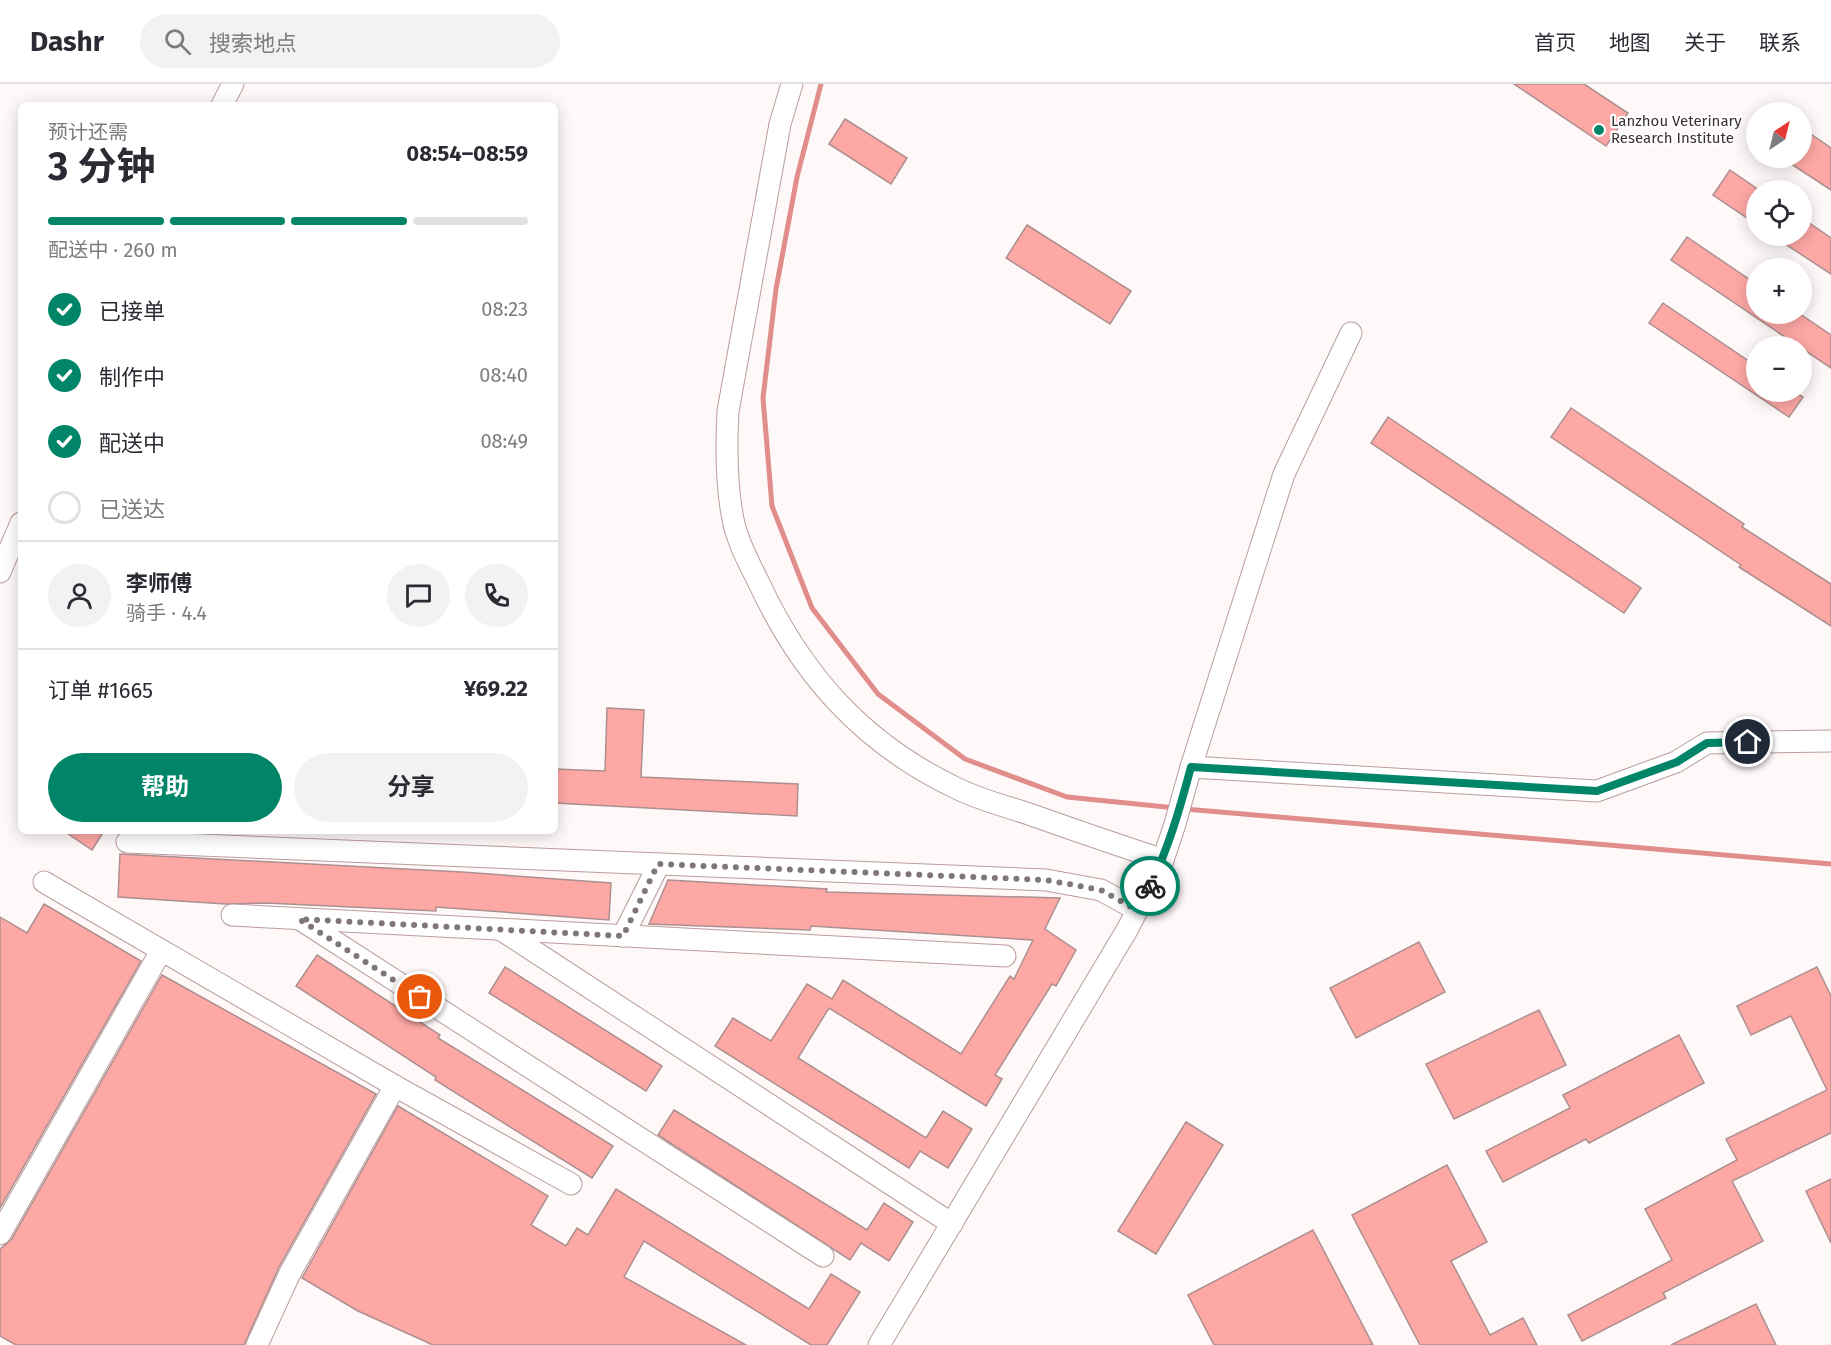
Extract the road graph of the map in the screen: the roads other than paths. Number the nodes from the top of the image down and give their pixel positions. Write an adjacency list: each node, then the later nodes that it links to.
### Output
1 (233, 84): 3 (street)
2 (792, 84): 10 (street)
3 (224, 102)
4 (1352, 333): 8 (street)
5 (18, 530): 6 (street)
6 (0, 572)
7 (1831, 741): 8 (street)
8 (1188, 777): 10 (street)
9 (127, 842): 11 (street)
10 (1163, 860): 13 (street)
11 (658, 864): 13 (street); 17 (street)
12 (44, 882): 18 (street)
13 (1137, 910): 22 (street)
14 (232, 915): 15 (street)
15 (299, 919): 16 (street); 24 (street)
16 (502, 929): 17 (street); 22 (street)
17 (623, 936): 19 (street)
18 (161, 951): 20 (street); 23 (street)
19 (1005, 956)
20 (395, 1086): 21 (street); 25 (street)
21 (571, 1185)
22 (952, 1224): 26 (street)
23 (0, 1234)
24 (823, 1256)
25 (257, 1345)
26 (879, 1345)

